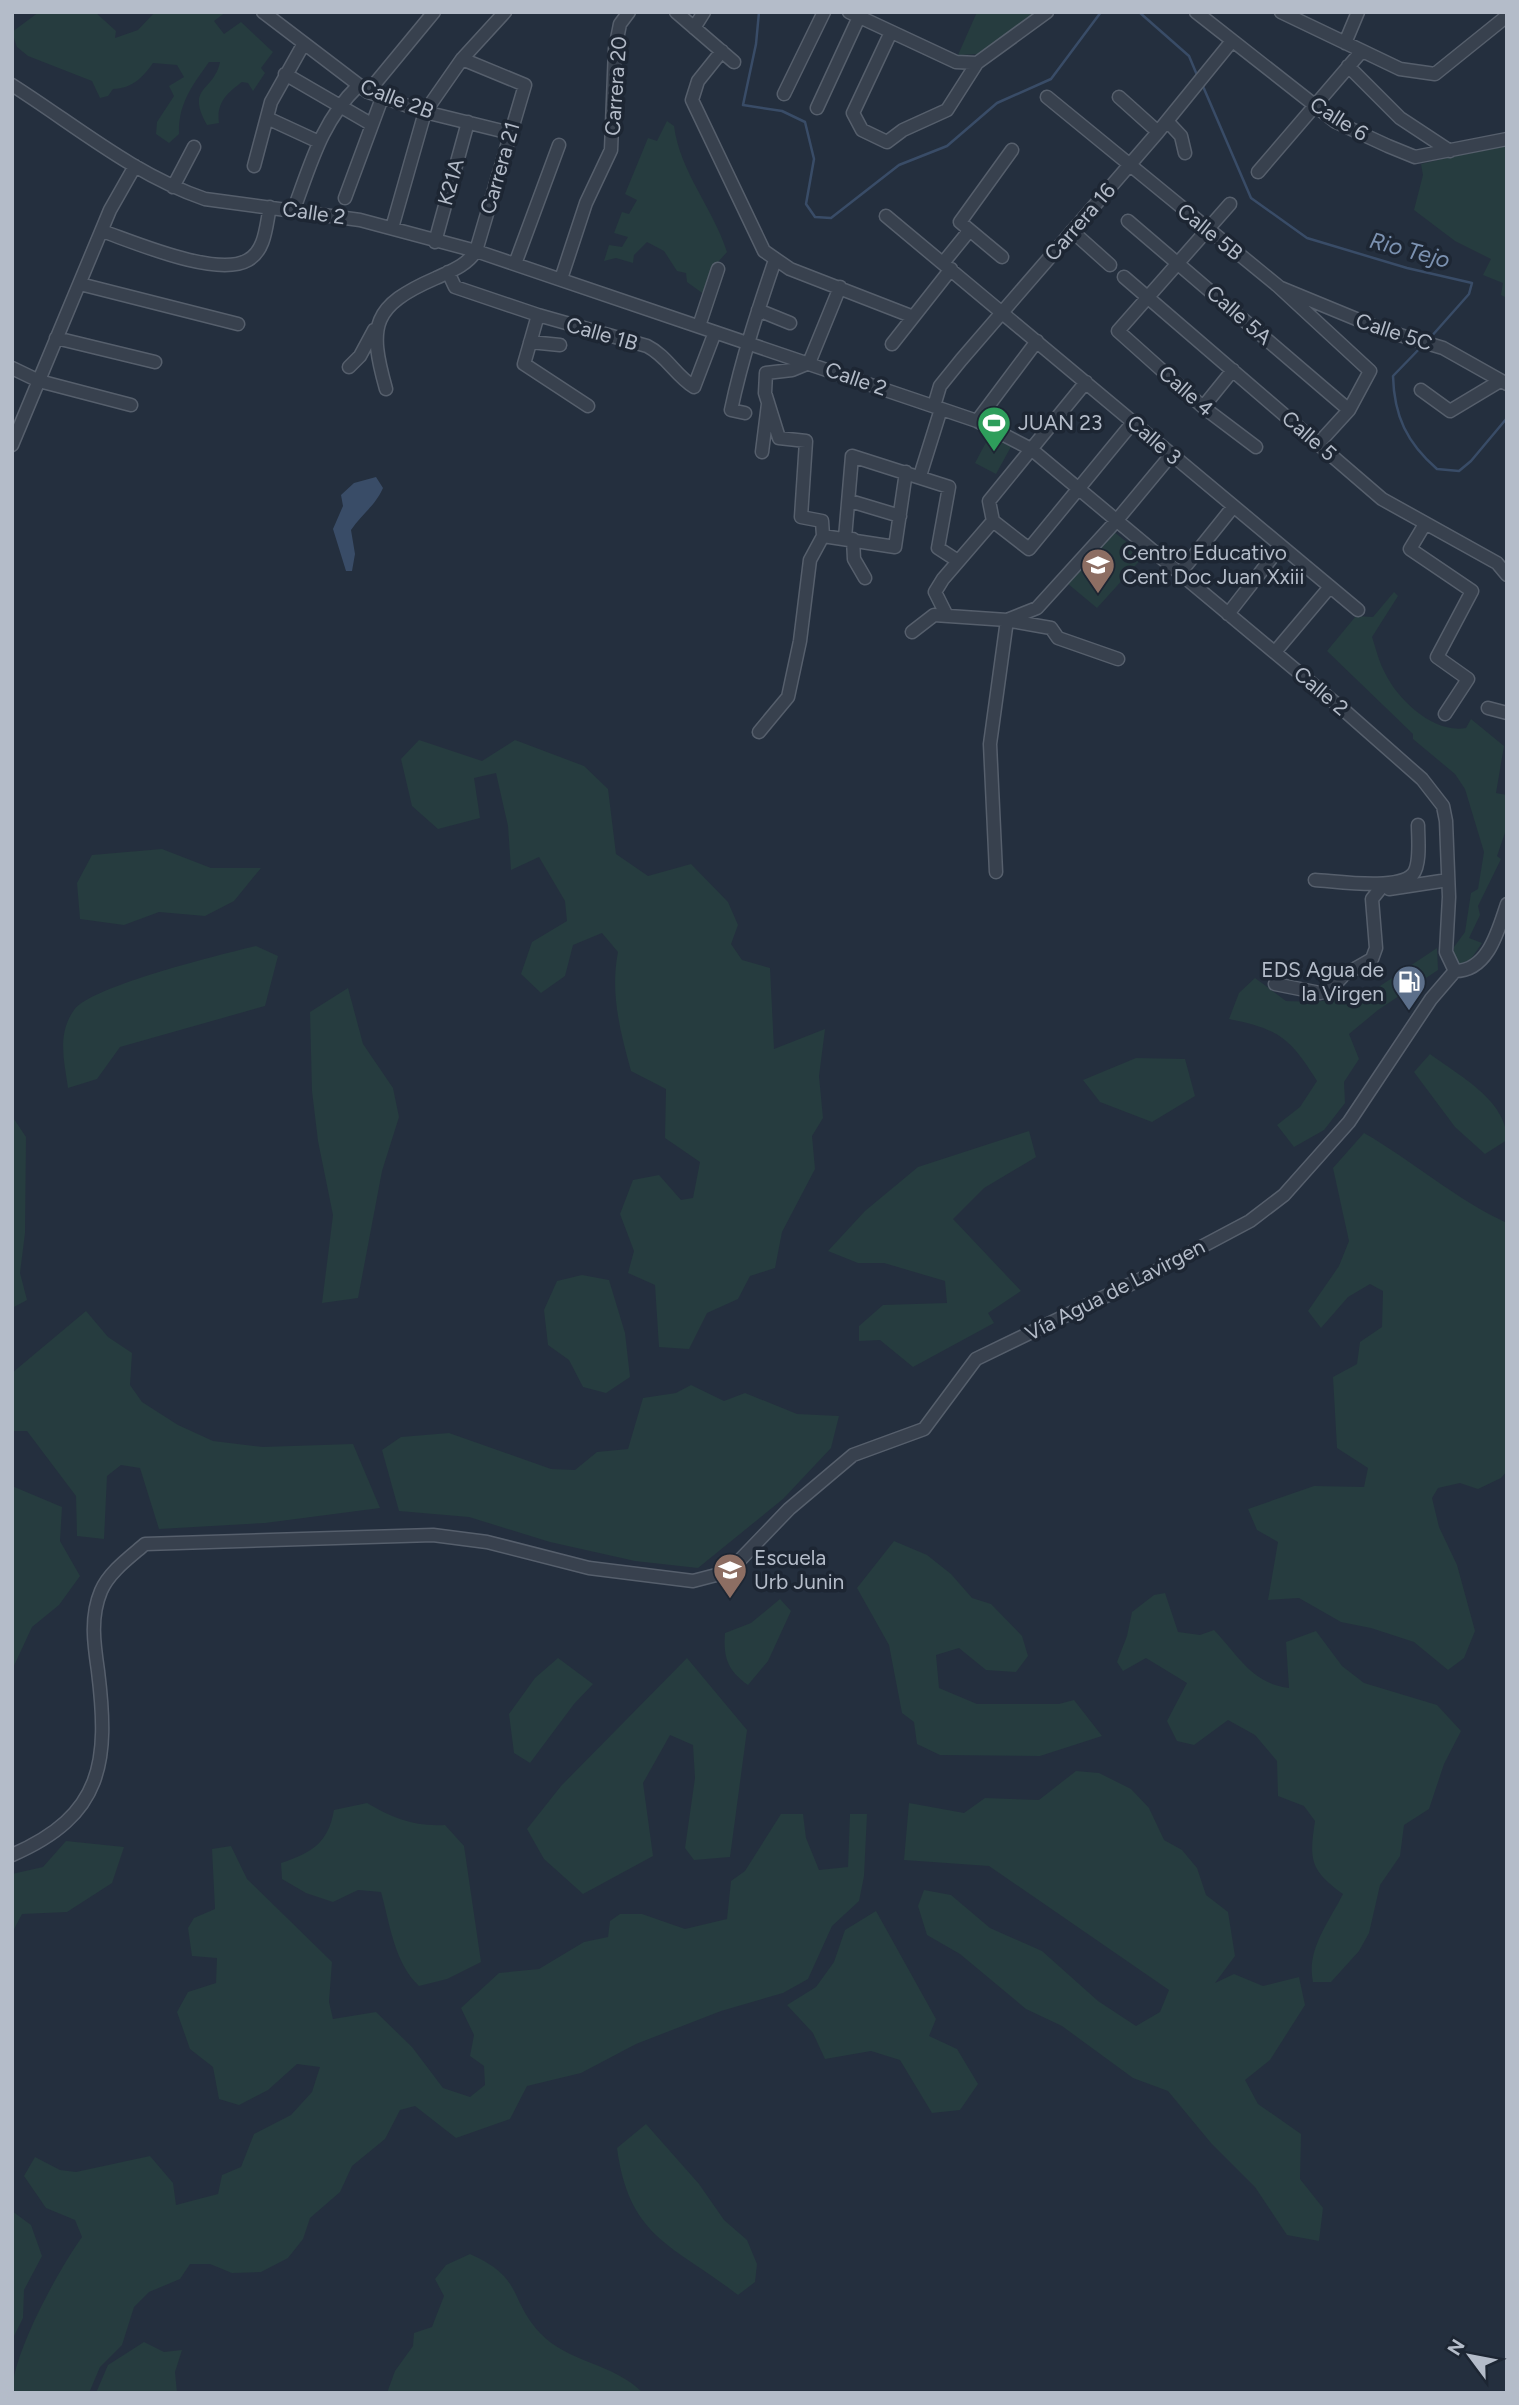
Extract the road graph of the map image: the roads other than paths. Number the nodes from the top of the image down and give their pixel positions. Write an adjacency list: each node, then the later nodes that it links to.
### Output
1 (263, 12): 18 (street, Calle 2B)
2 (434, 12): 27 (street)
3 (505, 12): 21 (street)
4 (629, 12): 76 (street, Carrera 20)
5 (676, 12): 14 (street)
6 (704, 12): 14 (street)
7 (824, 12): 28 (street)
8 (1047, 12): 23 (street)
9 (1196, 12): 16 (street, Calle 6)
10 (1281, 12): 17 (street)
11 (1358, 12): 17 (street)
12 (854, 15): 15 (street); 34 (street)
13 (1507, 16): 20 (street)
14 (694, 28): 19 (street)
15 (891, 33): 23 (street); 23 (street)
16 (1232, 41): 32 (street, Calle 6); 37 (street, Carrera 16)
17 (1345, 43): 20 (street)
18 (303, 45): 25 (street); 27 (street, Calle 2B)
19 (722, 51): 22 (street); 68 (street)
20 (1361, 52): 24 (street)
21 (462, 59): 35 (street); 41 (street, Carrera 21)
22 (734, 62)
23 (977, 63)
24 (1348, 66): 32 (street); 47 (street)
25 (285, 74): 33 (street, Calle 2B); 36 (street)
26 (12, 85): 49 (street, Calle 2)
27 (363, 89): 29 (street, Calle 2B); 33 (street)
28 (784, 94)
29 (382, 97): 35 (street, Calle 2B); 39 (street)
30 (1047, 97): 51 (street, Calle 5B)
31 (1119, 97): 40 (street)
32 (1314, 105): 47 (street, Calle 6); 52 (street)
33 (337, 106): 39 (street, Calle 2B); 43 (street)
34 (817, 108)
35 (425, 112): 38 (street, Calle 2B); 60 (street)
36 (267, 118): 43 (street); 50 (street)
37 (1167, 121): 40 (street, Carrera 16); 48 (street)
38 (468, 122): 41 (street, Calle 2B); 65 (street, K21A)
39 (371, 124): 54 (street)
40 (1158, 132): 51 (street, Carrera 16)
41 (510, 133): 66 (street, Carrera 21)
42 (1507, 139): 47 (street, Calle 6)
43 (319, 142): 57 (street)
44 (559, 145): 70 (street)
45 (194, 147): 53 (street)
46 (1012, 150): 64 (street)
47 (1450, 151)
48 (1185, 153)
49 (135, 166): 53 (street, Calle 2); 62 (street)
50 (254, 166)
51 (1129, 166): 61 (street, Calle 5B); 63 (street, Carrera 16)
52 (1258, 172)
53 (173, 187): 56 (street, Calle 2)
54 (345, 198)
55 (1230, 204): 61 (street)
56 (270, 207): 57 (street, Calle 2); 62 (street)
57 (293, 209): 60 (street, Calle 2)
58 (886, 216): 72 (street, Calle 3)
59 (1128, 221): 69 (street, Calle 5A)
60 (392, 228): 65 (street, Calle 2)
61 (1208, 230): 69 (street); 78 (street, Calle 5B)
62 (102, 231): 77 (street)
63 (1072, 231): 71 (street); 82 (street, Carrera 16)
64 (969, 232): 67 (street); 72 (street)
65 (435, 242): 66 (street, Calle 2)
66 (476, 251): 70 (street, Calle 2); 74 (street)
67 (1002, 257)
68 (775, 260): 79 (street); 81 (street)
69 (1179, 263): 80 (street); 111 (street, Calle 5A)
70 (515, 264): 76 (street, Calle 2)
71 (1110, 265)
72 (947, 266): 82 (street, Calle 3); 84 (street)
73 (718, 269): 87 (street)
74 (448, 272): 83 (street); 88 (street)
75 (1124, 277): 80 (street, Calle 5)
76 (561, 279): 87 (street, Calle 2)
77 (80, 284): 86 (street); 90 (street)
78 (1278, 286): 103 (street, Calle 5C); 111 (street, Calle 5B)
79 (840, 287): 84 (street); 97 (street)
80 (1149, 299): 100 (street, Calle 5); 110 (street, Calle 4)
81 (758, 310): 85 (street); 93 (street)
82 (1003, 311): 91 (street, Calle 3); 109 (street, Carrera 16)
83 (538, 316): 89 (street, Calle 1B); 92 (street)
84 (911, 316): 94 (street)
85 (790, 323)
86 (238, 324)
87 (699, 326): 89 (street, Calle 2)
88 (374, 330): 98 (street); 104 (street)
89 (716, 332): 93 (street, Calle 2)
90 (56, 338): 96 (street); 101 (street)
91 (1037, 341): 102 (street, Calle 3); 113 (street)
92 (530, 342): 95 (street); 108 (street)
93 (746, 343): 97 (street, Calle 2); 112 (street)
94 (892, 344)
95 (559, 345)
96 (155, 362)
97 (809, 363): 106 (street); 109 (street, Calle 2)
98 (349, 366)
99 (12, 368): 101 (street)
100 (1233, 370): 110 (street); 115 (street, Calle 5)
101 (39, 381): 107 (street); 116 (street)
102 (1086, 382): 114 (street, Calle 3); 118 (street)
103 (1503, 382): 105 (street)
104 (386, 388)
105 (1420, 390)
106 (768, 401): 119 (street); 130 (street)
107 (131, 405)
108 (588, 406)
109 (938, 407): 113 (street, Calle 2); 122 (street, Carrera 16)
110 (1203, 407): 117 (street, Calle 4)
111 (1349, 410): 115 (street)
112 (745, 413)
113 (977, 421): 118 (street, Calle 2)
114 (1134, 421): 120 (street, Calle 3); 123 (street)
115 (1318, 444): 129 (street, Calle 5)
116 (12, 445)
117 (1256, 447)
118 (1031, 449): 123 (street, Calle 2); 128 (street)
119 (762, 452)
120 (1171, 455): 125 (street, Calle 3); 127 (street)
121 (906, 472): 122 (street); 124 (street); 126 (street)
122 (920, 476): 134 (street)
123 (1079, 488): 127 (street, Calle 2); 128 (street)
124 (850, 501): 126 (street); 131 (street)
125 (1233, 507): 132 (street, Calle 3); 136 (street)
126 (901, 516): 131 (street)
127 (1117, 520): 136 (street, Calle 2); 143 (street)
128 (993, 521): 134 (street)
129 (1425, 524): 135 (street, Calle 5); 149 (street)
130 (823, 536): 131 (street); 150 (street)
131 (849, 538): 138 (street)
132 (1281, 546): 139 (street, Calle 3); 142 (street)
133 (1507, 552): 135 (street)
134 (958, 561): 141 (street)
135 (1497, 563): 137 (street, Calle 5)
136 (1180, 573): 142 (street, Calle 2)
137 (1507, 575)
138 (864, 578)
139 (1329, 588): 140 (street, Calle 3); 145 (street)
140 (1358, 610)
141 (946, 614): 143 (street); 144 (street)
142 (1228, 614): 145 (street, Calle 2)
143 (1007, 620): 146 (street); 152 (street)
144 (912, 632)
145 (1275, 652): 154 (street, Calle 2)
146 (1118, 659)
147 (1488, 708): 148 (street)
148 (1507, 713)
149 (1445, 714)
150 (759, 732)
151 (1418, 825): 155 (street)
152 (996, 872)
153 (1315, 880): 155 (street)
154 (1448, 880): 155 (street); 157 (street, Calle 2)
155 (1375, 886): 158 (street)
156 (1507, 904): 157 (street)
157 (1455, 971): 159 (street, Vía Agua de Lavirgen)
158 (1275, 984)
159 (12, 1855)

